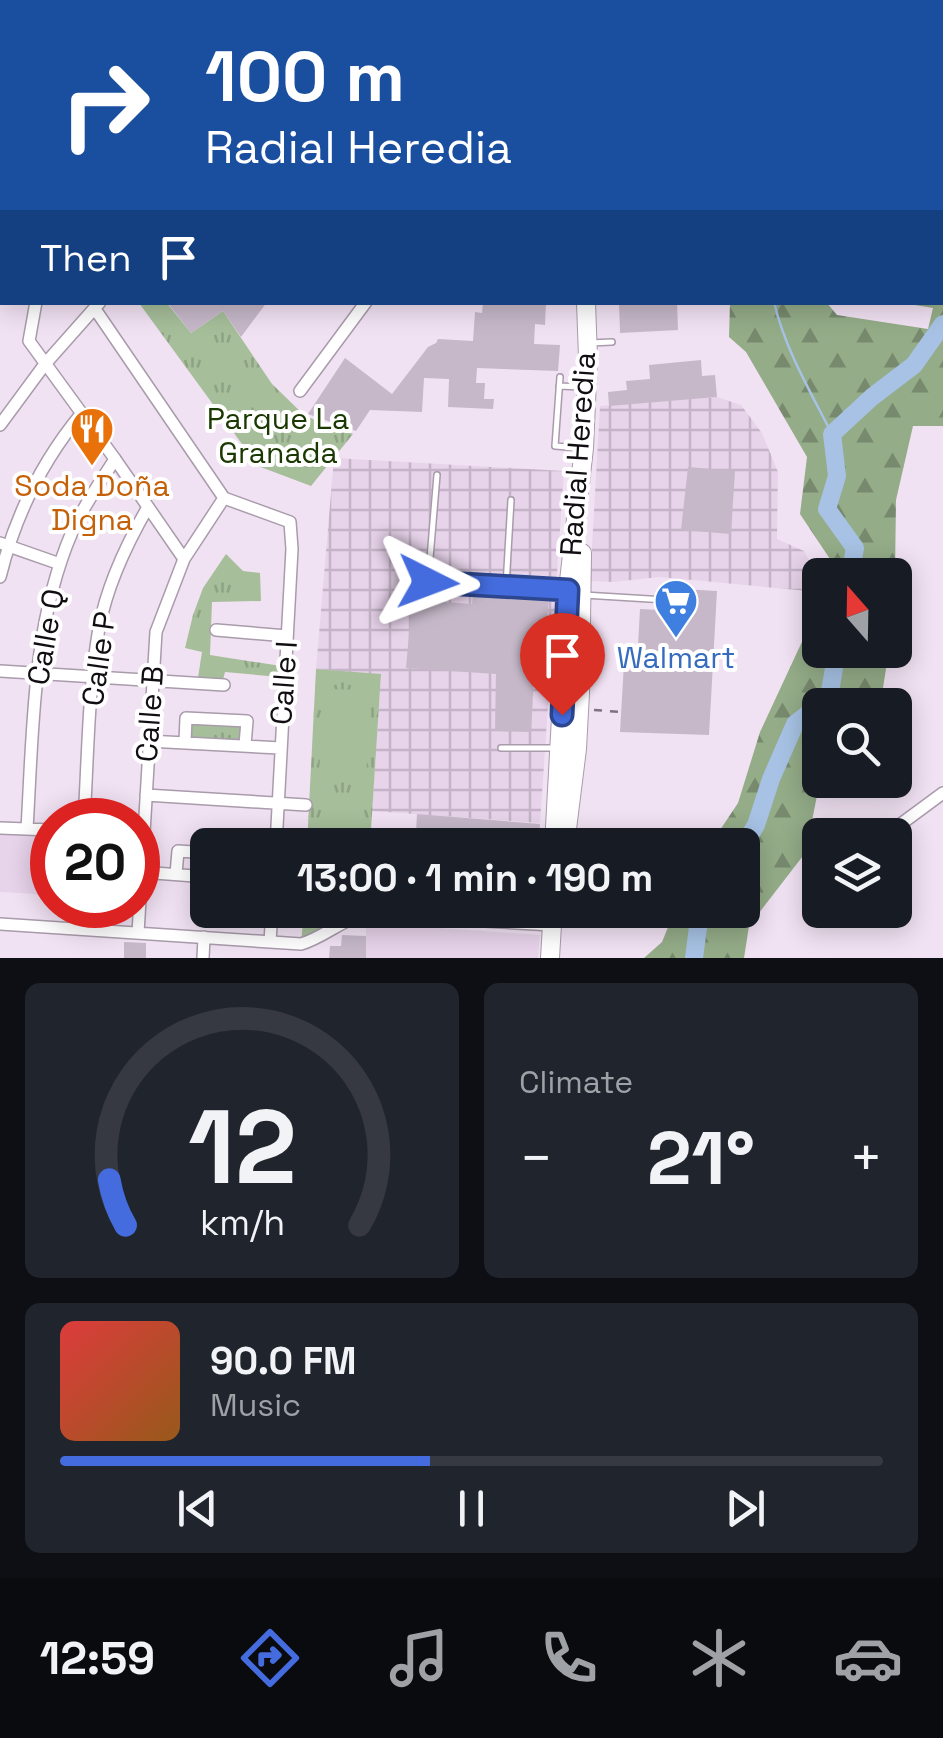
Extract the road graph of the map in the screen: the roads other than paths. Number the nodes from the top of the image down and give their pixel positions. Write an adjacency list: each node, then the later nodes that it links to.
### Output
1 (35, 305): 7 (street)
2 (364, 305): 11 (street)
3 (586, 305): 6 (main road, Radial Heredia)
4 (98, 306): 7 (street); 18 (street)
5 (612, 342): 6 (lane)
6 (587, 344): 10 (main road, Radial Heredia)
7 (45, 364): 12 (street); 13 (street)
8 (560, 377): 9 (lane)
9 (559, 386): 10 (lane); 15 (lane)
10 (586, 387): 15 (main road, Radial Heredia)
11 (300, 392)
12 (5, 407): 14 (street)
13 (82, 414): 16 (street); 21 (street)
14 (0, 425)
15 (584, 448): 26 (main road, Radial Heredia)
16 (116, 459): 20 (street); 23 (street, Calle Q)
17 (437, 475): 25 (lane)
18 (224, 498): 22 (street, Calle B); 29 (street, Calle I)
19 (510, 500): 25 (lane)
20 (148, 507): 22 (street); 32 (street, Calle P)
21 (4, 545): 23 (street); 24 (street)
22 (184, 560): 33 (street, Calle B)
23 (60, 564): 31 (street, Calle Q)
24 (0, 577)
25 (506, 586): 26 (lane)
26 (574, 592): 27 (lane); 38 (main road, Radial Heredia)
27 (682, 601)
28 (216, 630): 29 (street)
29 (287, 636): 39 (street, Calle I)
30 (0, 671): 31 (street)
31 (37, 672): 32 (street); 51 (street, Calle Q)
32 (94, 676): 33 (street); 43 (street, Calle P)
33 (152, 679): 34 (street); 35 (street, Calle B)
34 (224, 685)
35 (148, 741): 36 (street); 42 (street, Calle B)
36 (185, 742): 37 (street); 37 (street)
37 (245, 745): 39 (street)
38 (569, 747): 40 (lane); 50 (main road, Radial Heredia)
39 (280, 748): 45 (street, Calle I)
40 (502, 748)
41 (943, 792): 47 (street)
42 (146, 795): 44 (street, Calle B); 45 (street)
43 (86, 798)
44 (146, 798)
45 (278, 803): 46 (street); 49 (street, Calle I)
46 (306, 805)
47 (909, 818)
48 (0, 828): 51 (street)
49 (277, 828)
50 (562, 828)
51 (27, 829): 52 (street)
52 (30, 829)
53 (190, 852): 55 (street)
54 (160, 873): 55 (street)
55 (176, 874): 56 (street)
56 (190, 875)
57 (0, 924): 62 (street)
58 (138, 928): 62 (street, Calle B)
59 (271, 928): 64 (street)
60 (334, 928): 64 (street)
61 (552, 928): 66 (main road)
62 (138, 933): 63 (street)
63 (204, 937): 64 (street); 65 (street)
64 (270, 942)
65 (204, 958)
66 (550, 958)

